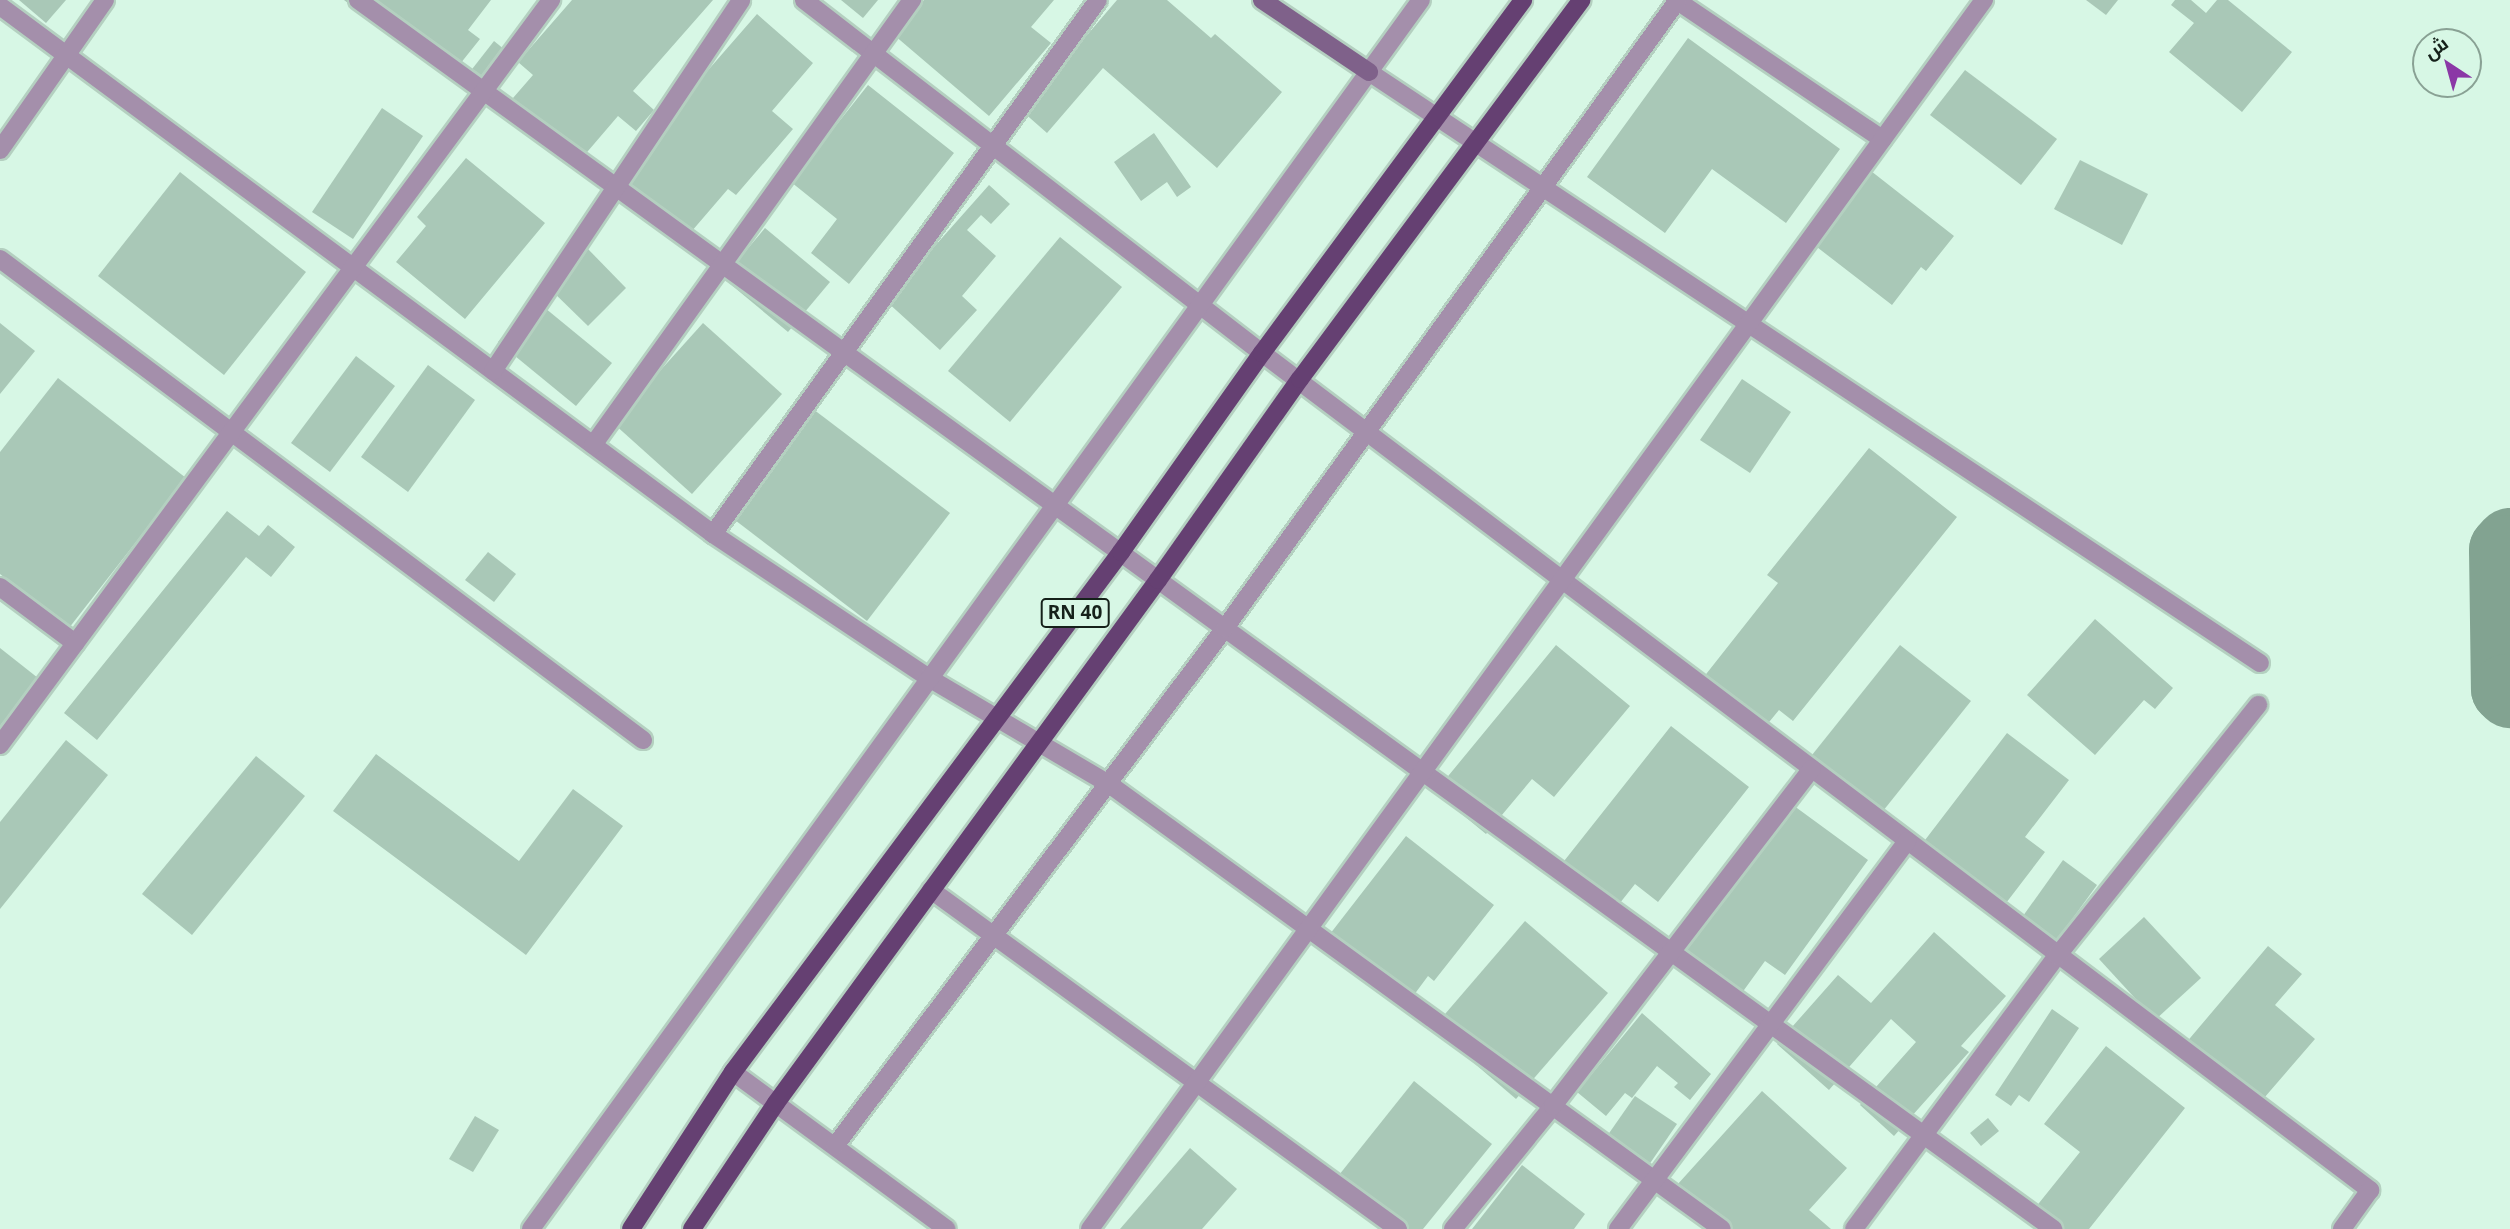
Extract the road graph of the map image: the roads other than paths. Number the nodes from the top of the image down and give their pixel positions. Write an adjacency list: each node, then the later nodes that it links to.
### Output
1 (105, 0): 15 (street)
2 (358, 0): 18 (street)
3 (551, 0): 18 (street)
4 (741, 0): 25 (street)
5 (804, 0): 16 (street)
6 (912, 0): 16 (street)
7 (1098, 0): 22 (street)
8 (1262, 0): 17 (street)
9 (1422, 0): 17 (street)
10 (1523, 0): 19 (main road, RN 40)
11 (1581, 0): 21 (main road, RN 40)
12 (1677, 0): 20 (street); 24 (street)
13 (1984, 0): 20 (street)
14 (0, 6): 15 (street)
15 (65, 54): 23 (street); 28 (street)
16 (874, 54): 22 (street); 27 (street)
17 (1369, 72): 19 (street); 29 (street)
18 (483, 91): 25 (street); 28 (street)
19 (1435, 116): 21 (street); 32 (main road, RN 40)
20 (1882, 139): 30 (street)
21 (1475, 143): 24 (street); 34 (main road, RN 40)
22 (992, 144): 29 (street); 31 (street)
23 (0, 150)
24 (1545, 186): 30 (street); 35 (street)
25 (617, 188): 27 (street); 33 (street)
26 (0, 259): 36 (street)
27 (723, 265): 31 (street); 37 (street)
28 (354, 266): 33 (street); 36 (street)
29 (1201, 303): 32 (street); 38 (street)
30 (1748, 324): 41 (street); 46 (street)
31 (844, 352): 38 (street); 39 (street)
32 (1262, 353): 34 (street); 40 (main road, RN 40)
33 (493, 371): 37 (street)
34 (1300, 379): 35 (street); 42 (main road, RN 40)
35 (1365, 430): 41 (street); 44 (street)
36 (233, 434): 45 (street); 50 (street)
37 (593, 445): 39 (street)
38 (1055, 505): 40 (street); 47 (street)
39 (713, 534): 47 (street)
40 (1121, 552): 42 (street); 49 (main road, RN 40)
41 (1563, 579): 53 (street); 54 (street)
42 (1158, 580): 44 (street); 51 (main road, RN 40)
43 (0, 587): 45 (street)
44 (1225, 628): 54 (street); 55 (street)
45 (75, 643): 52 (street)
46 (2260, 663)
47 (929, 678): 49 (street); 70 (street)
48 (2258, 705): 61 (street)
49 (995, 718): 51 (street); 63 (main road, RN 40)
50 (643, 740)
51 (1039, 741): 55 (street); 57 (main road, RN 40)
52 (0, 745)
53 (1812, 769): 56 (street); 60 (street)
54 (1422, 771): 58 (street); 60 (street)
55 (1109, 784): 58 (street); 59 (street)
56 (1907, 841): 61 (street); 62 (street)
57 (931, 890): 59 (street); 65 (main road, RN 40)
58 (1309, 929): 64 (street); 66 (street)
59 (992, 934): 64 (street); 68 (street)
60 (1671, 952): 62 (street); 66 (street)
61 (2057, 956): 67 (street); 81 (street)
62 (1770, 1024): 67 (street); 69 (street)
63 (733, 1072): 65 (street); 71 (main road, RN 40)
64 (1196, 1082): 74 (street); 75 (street)
65 (776, 1103): 68 (street); 72 (main road, RN 40)
66 (1553, 1106): 69 (street); 76 (street)
67 (1923, 1135): 79 (street); 80 (street)
68 (835, 1146): 73 (street)
69 (1654, 1180): 77 (street); 78 (street)
70 (531, 1229)
71 (631, 1229)
72 (692, 1229)
73 (947, 1229)
74 (1090, 1229)
75 (1398, 1229)
76 (1453, 1229)
77 (1618, 1229)
78 (1723, 1229)
79 (1854, 1229)
80 (2053, 1229)
81 (2342, 1229)

